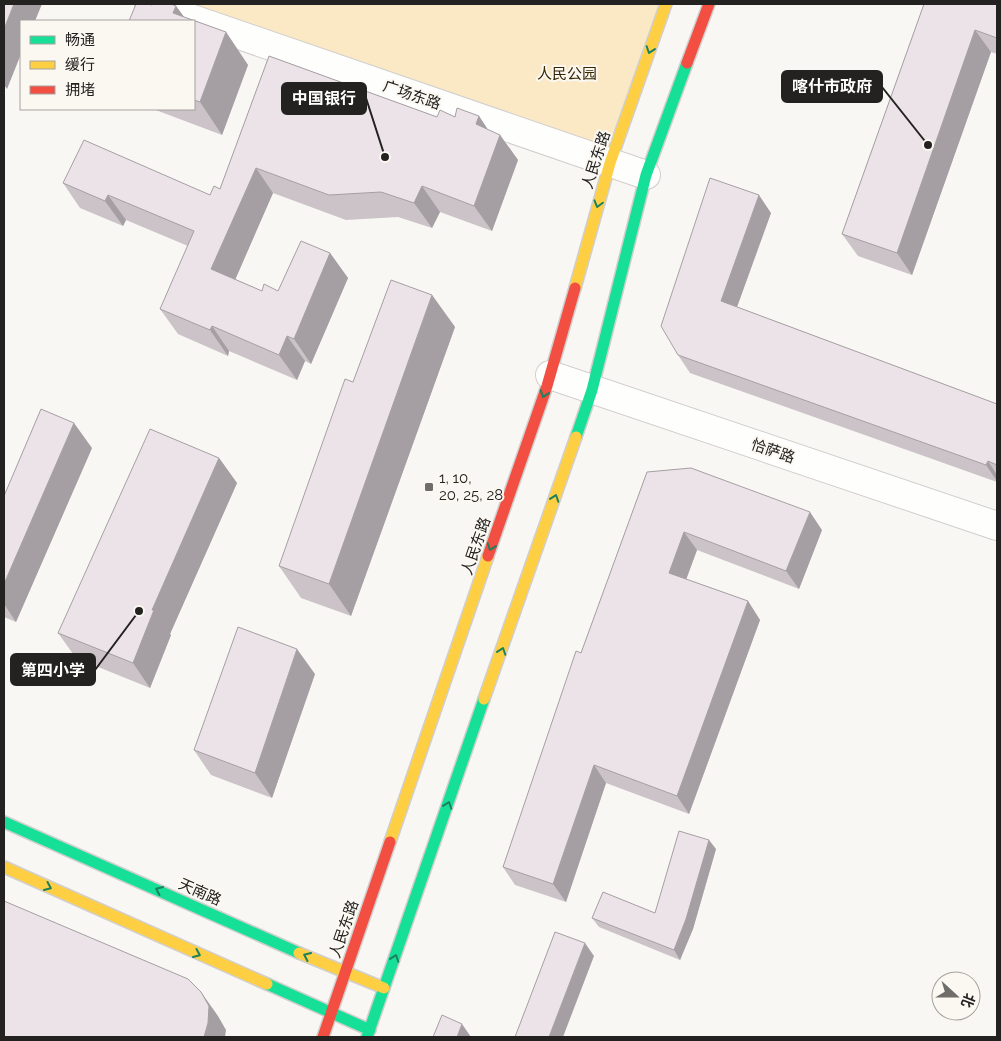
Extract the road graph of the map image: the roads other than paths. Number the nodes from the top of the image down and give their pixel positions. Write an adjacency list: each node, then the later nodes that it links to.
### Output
1 (149, 4): 4 (street, 广场东路)
2 (666, 4): 4 (main road, 人民东路, one-way to 4)
3 (709, 4): 5 (main road)
4 (610, 163): 5 (street, 广场东路); 6 (main road, 人民东路, one-way to 6)
5 (646, 175): 7 (main road)
6 (550, 375): 7 (street, 恰萨路); 11 (main road, 人民东路, one-way to 11)
7 (592, 390): 8 (street, 恰萨路); 12 (main road, one-way to 7)
8 (997, 526)
9 (4, 822): 11 (main road, 天南路, one-way to 9)
10 (4, 867): 13 (main road, one-way to 13)
11 (345, 973): 12 (main road, 天南路); 13 (main road, 人民东路)
12 (384, 988): 14 (main road)
13 (331, 1014): 14 (main road); 15 (main road, 人民东路)
14 (368, 1034)
15 (323, 1037)

